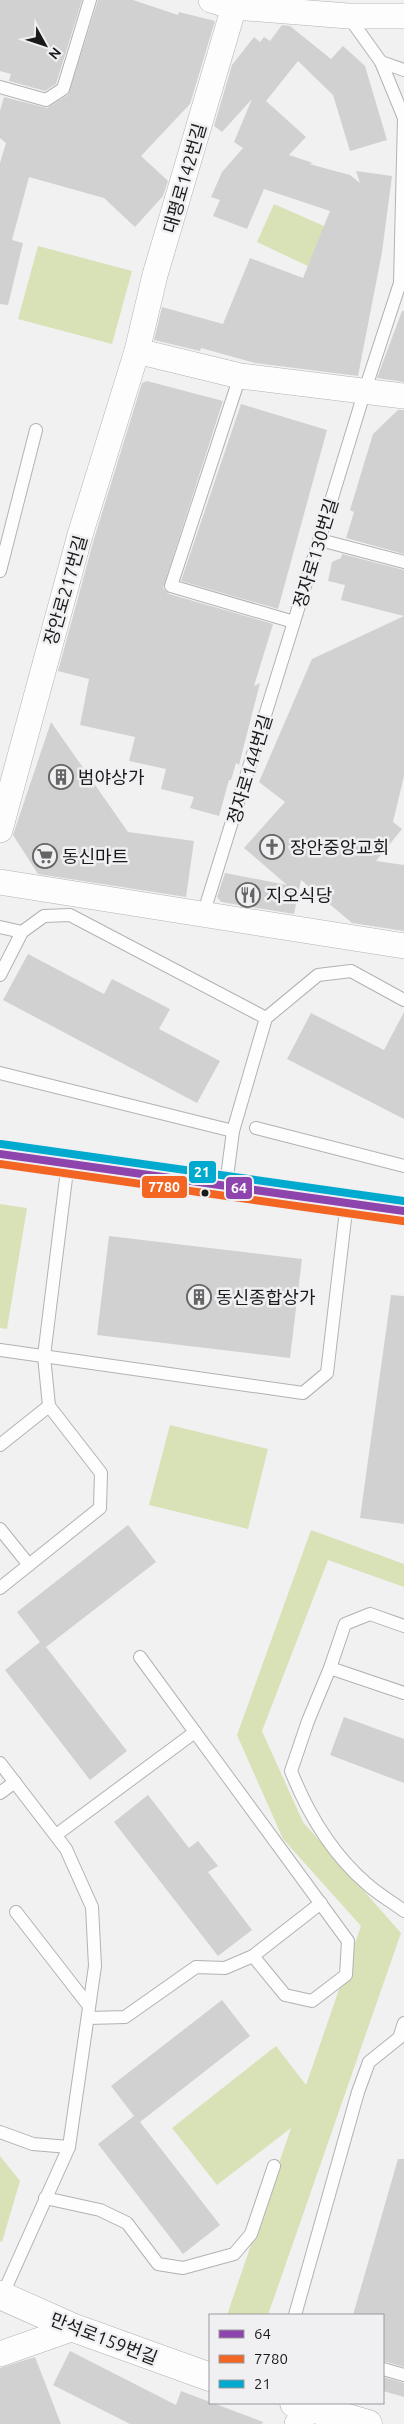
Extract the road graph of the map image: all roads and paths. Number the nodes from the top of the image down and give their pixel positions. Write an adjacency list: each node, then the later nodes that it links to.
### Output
1 (90, 0): 7 (lane)
2 (227, 2): 3 (street, 대평로142번길); 9 (street, 대평로142번길)
3 (348, 16): 4 (street, 대평로142번길); 5 (lane)
4 (404, 16)
5 (381, 62): 6 (lane); 8 (lane)
6 (404, 70)
7 (0, 87)
8 (402, 284): 11 (lane, 정자로130번길)
9 (138, 351): 10 (street); 18 (street, 장안로217번길)
10 (240, 376): 11 (street); 17 (lane, 정자로130번길)
11 (365, 390): 12 (street); 14 (lane, 정자로130번길)
12 (404, 396)
13 (36, 430): 16 (lane)
14 (320, 540): 15 (lane); 17 (lane, 정자로130번길)
15 (404, 562)
16 (0, 572)
17 (294, 622): 20 (lane, 정자로144번길)
18 (0, 830)
19 (0, 882): 20 (street)
20 (203, 915): 23 (street)
21 (0, 928): 22 (lane)
22 (22, 932): 24 (lane); 26 (lane)
23 (404, 946)
24 (0, 975)
25 (404, 1000): 26 (lane)
26 (266, 1018): 29 (lane)
27 (0, 1073): 29 (lane)
28 (256, 1128): 32 (lane)
29 (233, 1131): 33 (lane)
30 (0, 1154): 31 (main road)
31 (68, 1162): 33 (main road); 37 (lane)
32 (404, 1166)
33 (226, 1185): 34 (main road)
34 (347, 1202): 35 (main road); 37 (lane)
35 (404, 1211)
36 (0, 1350): 37 (lane)
37 (44, 1356): 38 (lane)
38 (49, 1406): 39 (lane); 41 (lane)
39 (0, 1444)
40 (0, 1529): 41 (lane)
41 (29, 1565): 42 (lane)
42 (0, 1588)
43 (404, 1626): 45 (lane)
44 (140, 1656): 47 (lane)
45 (330, 1668): 46 (lane); 53 (lane)
46 (404, 1693)
47 (195, 1732): 51 (lane); 52 (lane)
48 (0, 1763): 49 (lane)
49 (14, 1782): 50 (lane); 51 (lane)
50 (0, 1793)
51 (56, 1835): 56 (lane)
52 (320, 1903): 55 (lane); 55 (lane)
53 (404, 1911)
54 (16, 1912): 56 (lane)
55 (253, 1956): 56 (lane)
56 (89, 2012): 59 (lane)
57 (404, 2023): 63 (lane)
58 (0, 2132): 59 (lane)
59 (69, 2147): 61 (lane)
60 (274, 2166): 61 (lane)
61 (45, 2198): 62 (lane)
62 (1, 2295): 64 (main road, 만석로159번길)
63 (295, 2314)
64 (74, 2328): 65 (street); 68 (main road, 만석로159번길)
65 (0, 2354)
66 (384, 2369): 67 (lane)
67 (404, 2375)
68 (209, 2377)
69 (305, 2415): 70 (main road)
70 (368, 2424)

